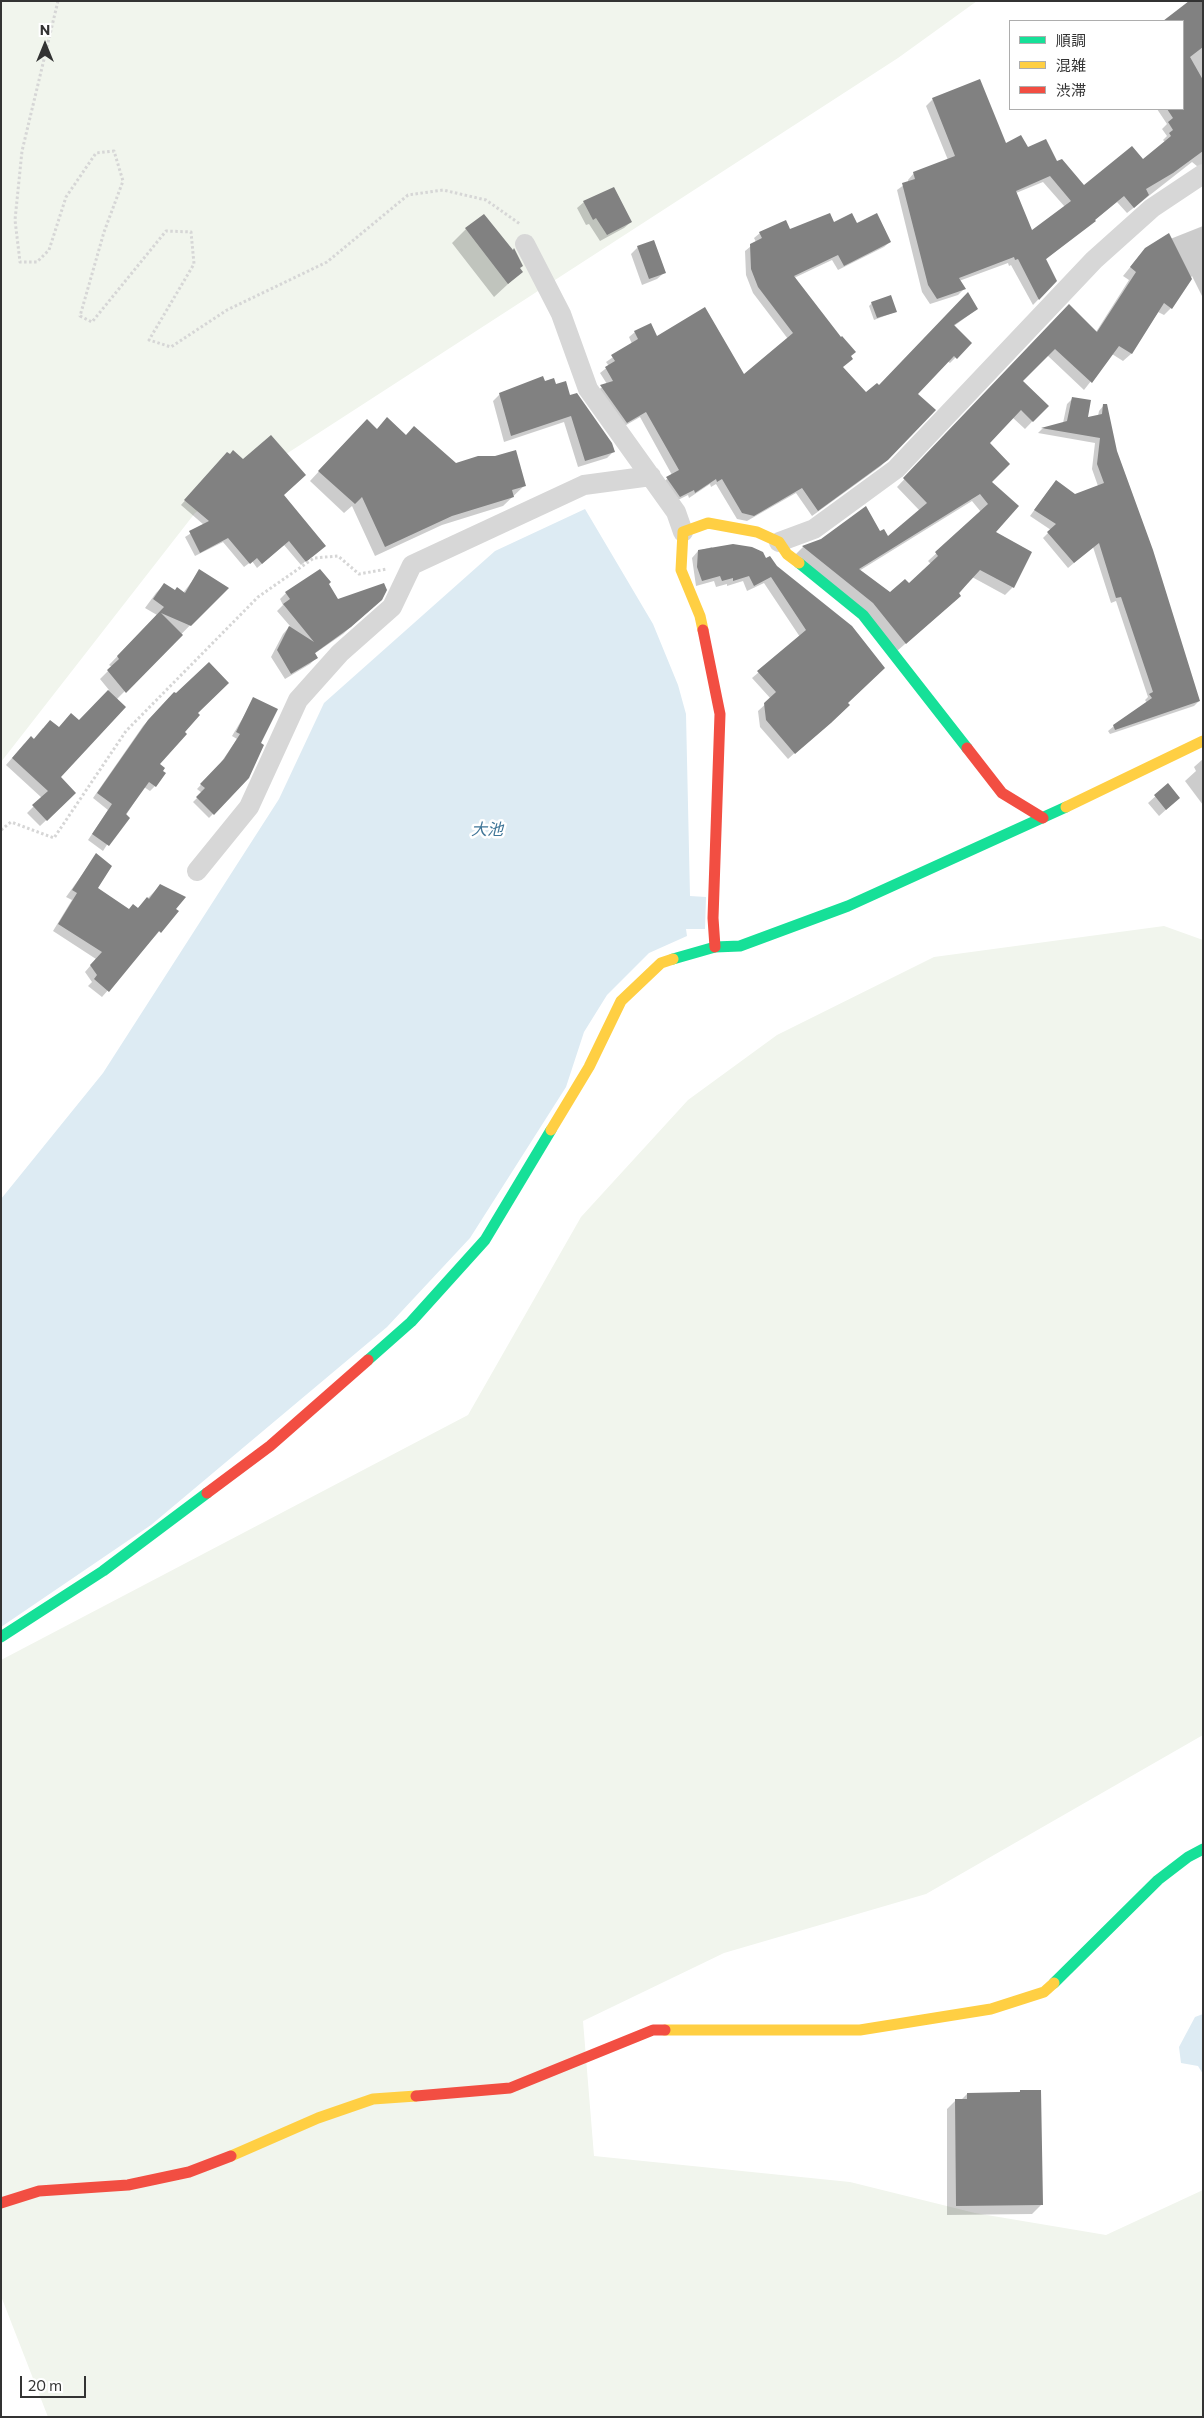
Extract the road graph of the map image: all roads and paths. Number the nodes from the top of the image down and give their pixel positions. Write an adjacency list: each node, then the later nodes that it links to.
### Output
1 (58, 1): 3 (path)
2 (1203, 174): 6 (street)
3 (525, 244): 4 (street)
4 (651, 476): 5 (street); 7 (street)
5 (682, 532): 6 (street); 12 (street)
6 (779, 542): 9 (street)
7 (412, 565): 10 (path); 11 (street)
8 (1203, 741): 9 (street)
9 (1043, 818): 12 (street)
10 (1, 830)
11 (197, 871)
12 (715, 947): 13 (street)
13 (1, 1637)
14 (1203, 1849): 15 (street)
15 (1, 2203)

